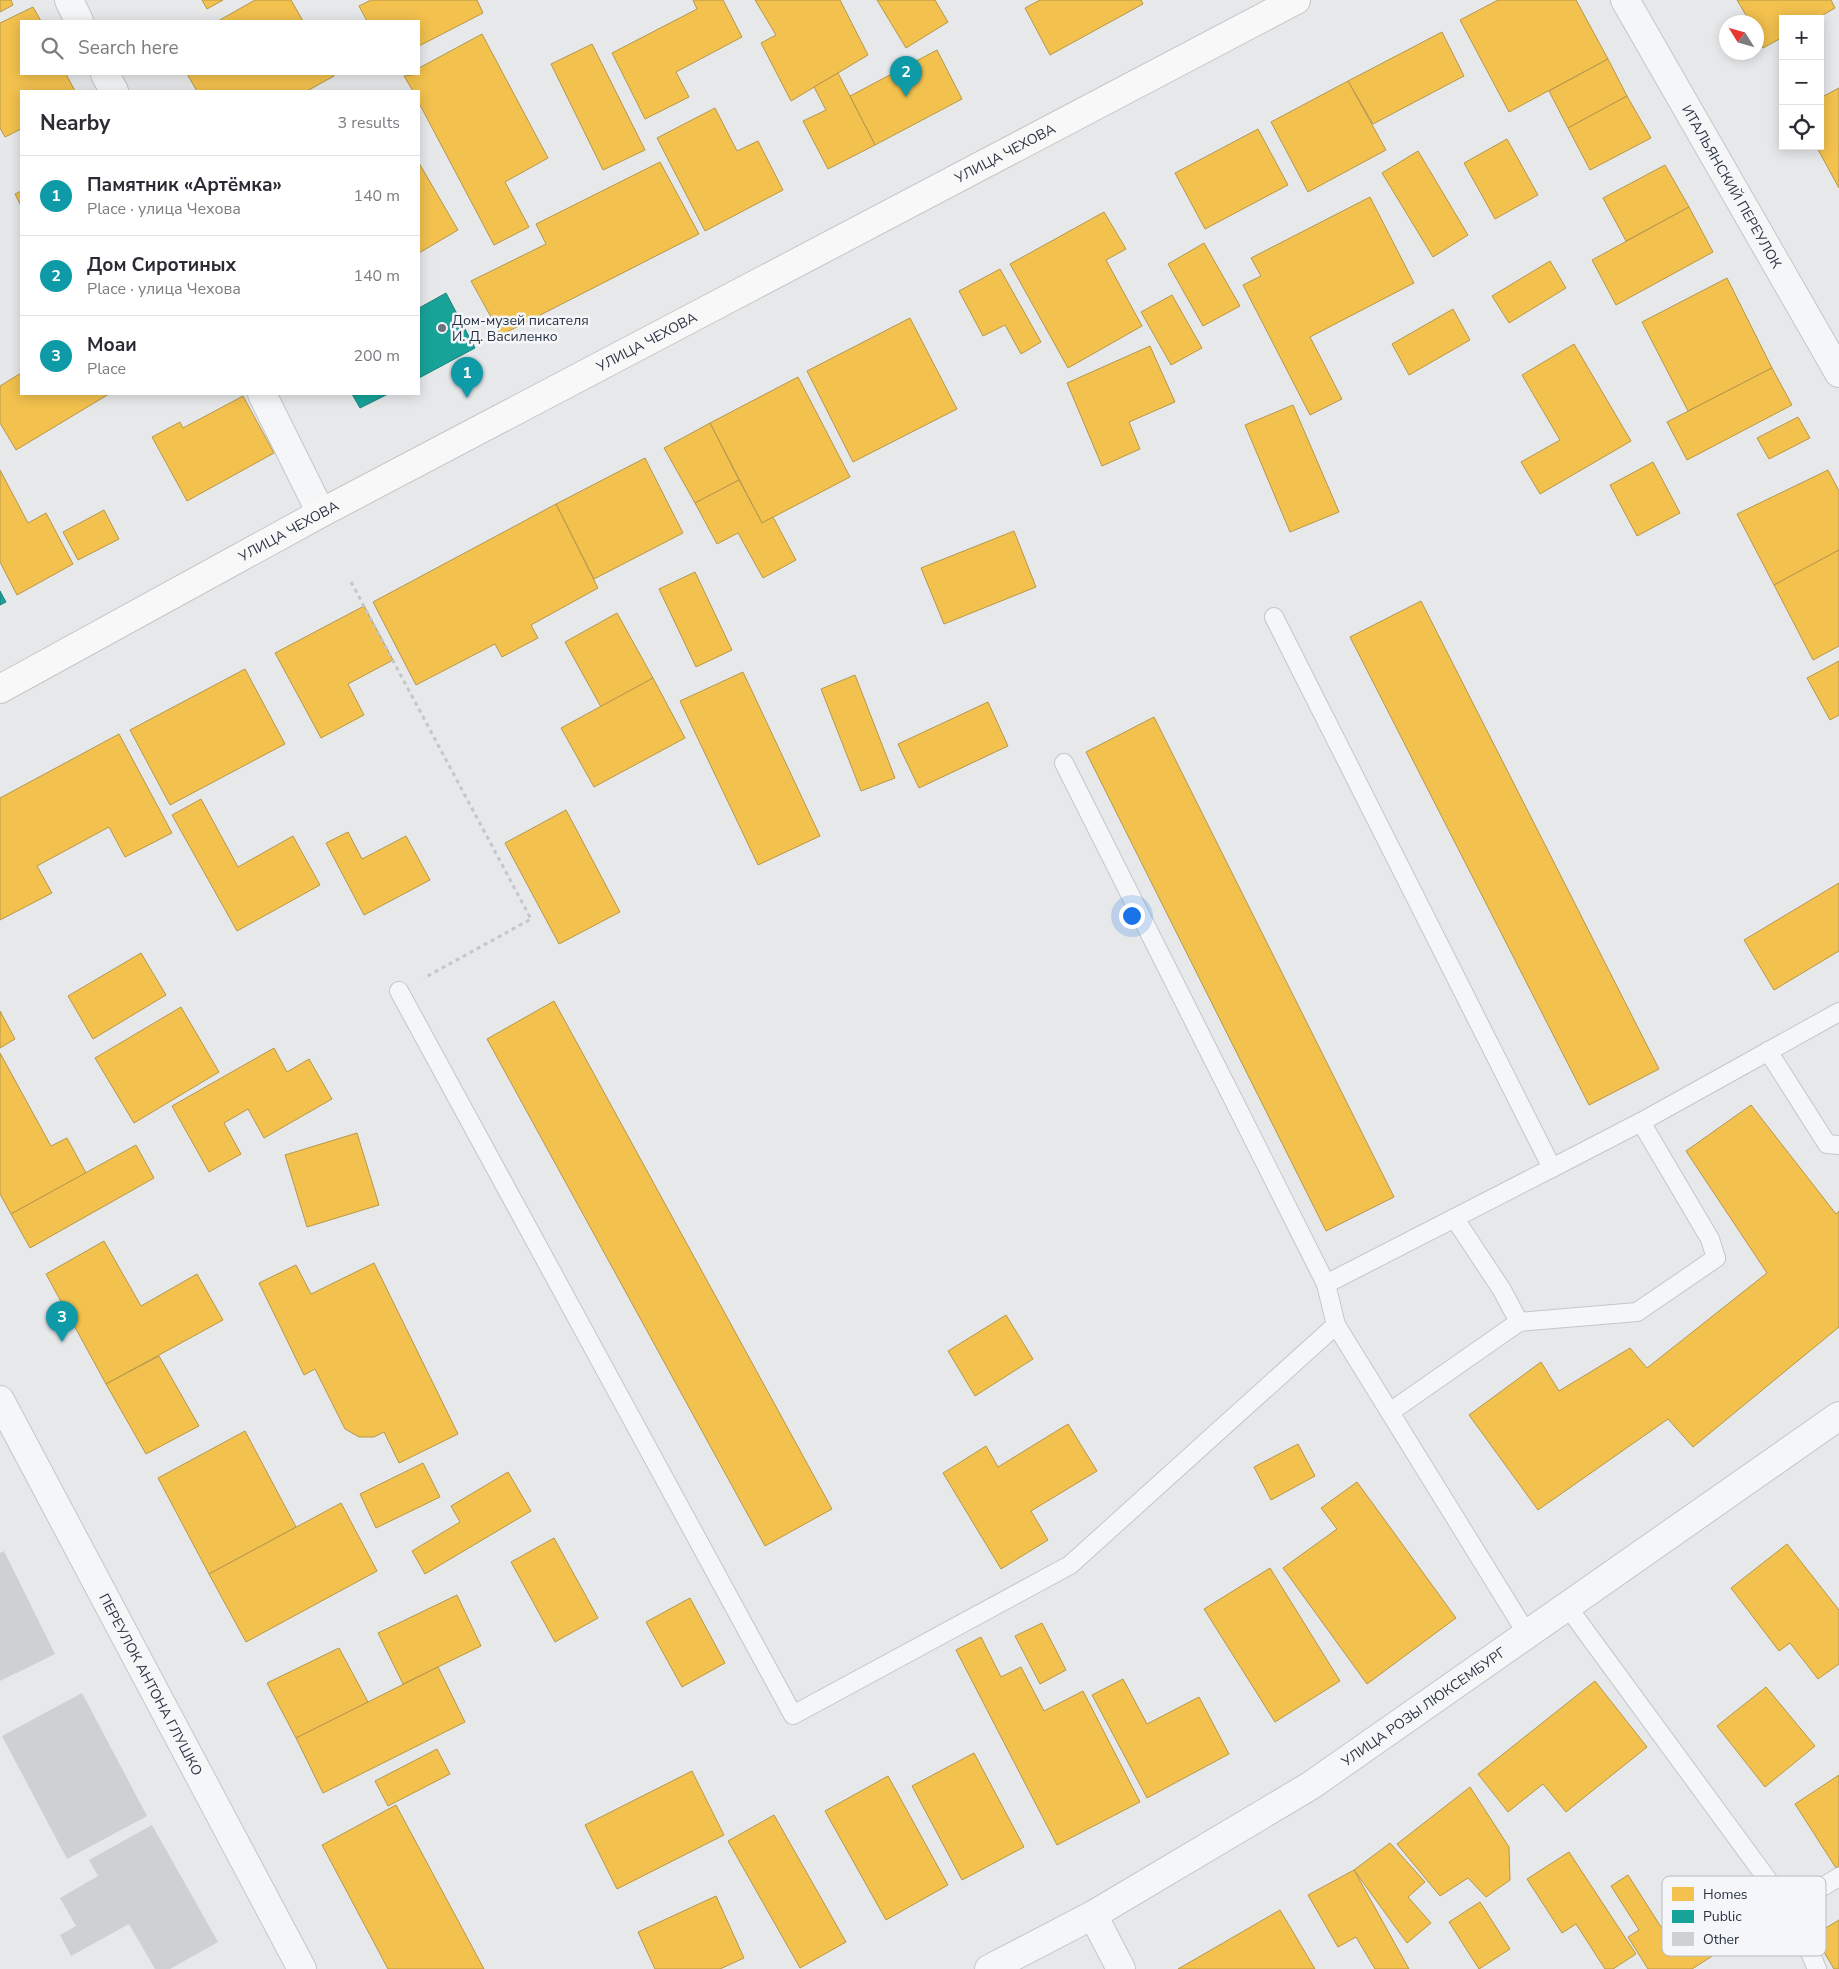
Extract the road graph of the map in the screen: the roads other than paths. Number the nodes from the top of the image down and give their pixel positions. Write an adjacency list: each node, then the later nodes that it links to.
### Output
1 (69, 0): 4 (street)
2 (1296, 0): 9 (main road, УЛИЦА ЧЕХОВА)
3 (1625, 0): 7 (street, ИТАЛЬЯНСКИЙ ПЕРЕУЛОК)
4 (79, 20)
5 (106, 75): 6 (street)
6 (113, 90)
7 (1839, 373)
8 (262, 395): 9 (street)
9 (320, 513): 11 (main road, УЛИЦА ЧЕХОВА)
10 (1274, 617): 18 (lane)
11 (0, 689)
12 (1064, 764): 20 (lane)
13 (400, 991): 22 (lane)
14 (1839, 1012): 15 (lane)
15 (1768, 1052): 16 (lane); 17 (lane)
16 (1641, 1122): 18 (lane); 21 (lane)
17 (1839, 1145)
18 (1552, 1168): 19 (lane)
19 (1455, 1219): 20 (lane); 21 (lane)
20 (1326, 1284): 22 (lane)
21 (1519, 1322): 24 (lane)
22 (1336, 1325): 24 (lane)
23 (0, 1400): 33 (street, ПЕРЕУЛОК АНТОНА ГЛУШКО)
24 (1390, 1412): 27 (lane)
25 (1839, 1416): 26 (street, УЛИЦА РОЗЫ ЛЮКСЕМБУРГ)
26 (1567, 1606): 27 (street, УЛИЦА РОЗЫ ЛЮКСЕМБУРГ); 28 (lane)
27 (1527, 1634): 31 (street, УЛИЦА РОЗЫ ЛЮКСЕМБУРГ)
28 (1765, 1876)
29 (1839, 1877): 30 (lane)
30 (1826, 1885)
31 (1093, 1915): 34 (street, УЛИЦА РОЗЫ ЛЮКСЕМБУРГ); 35 (street)
32 (1812, 1956): 36 (lane)
33 (302, 1969)
34 (989, 1969)
35 (1121, 1969)
36 (1817, 1969)

